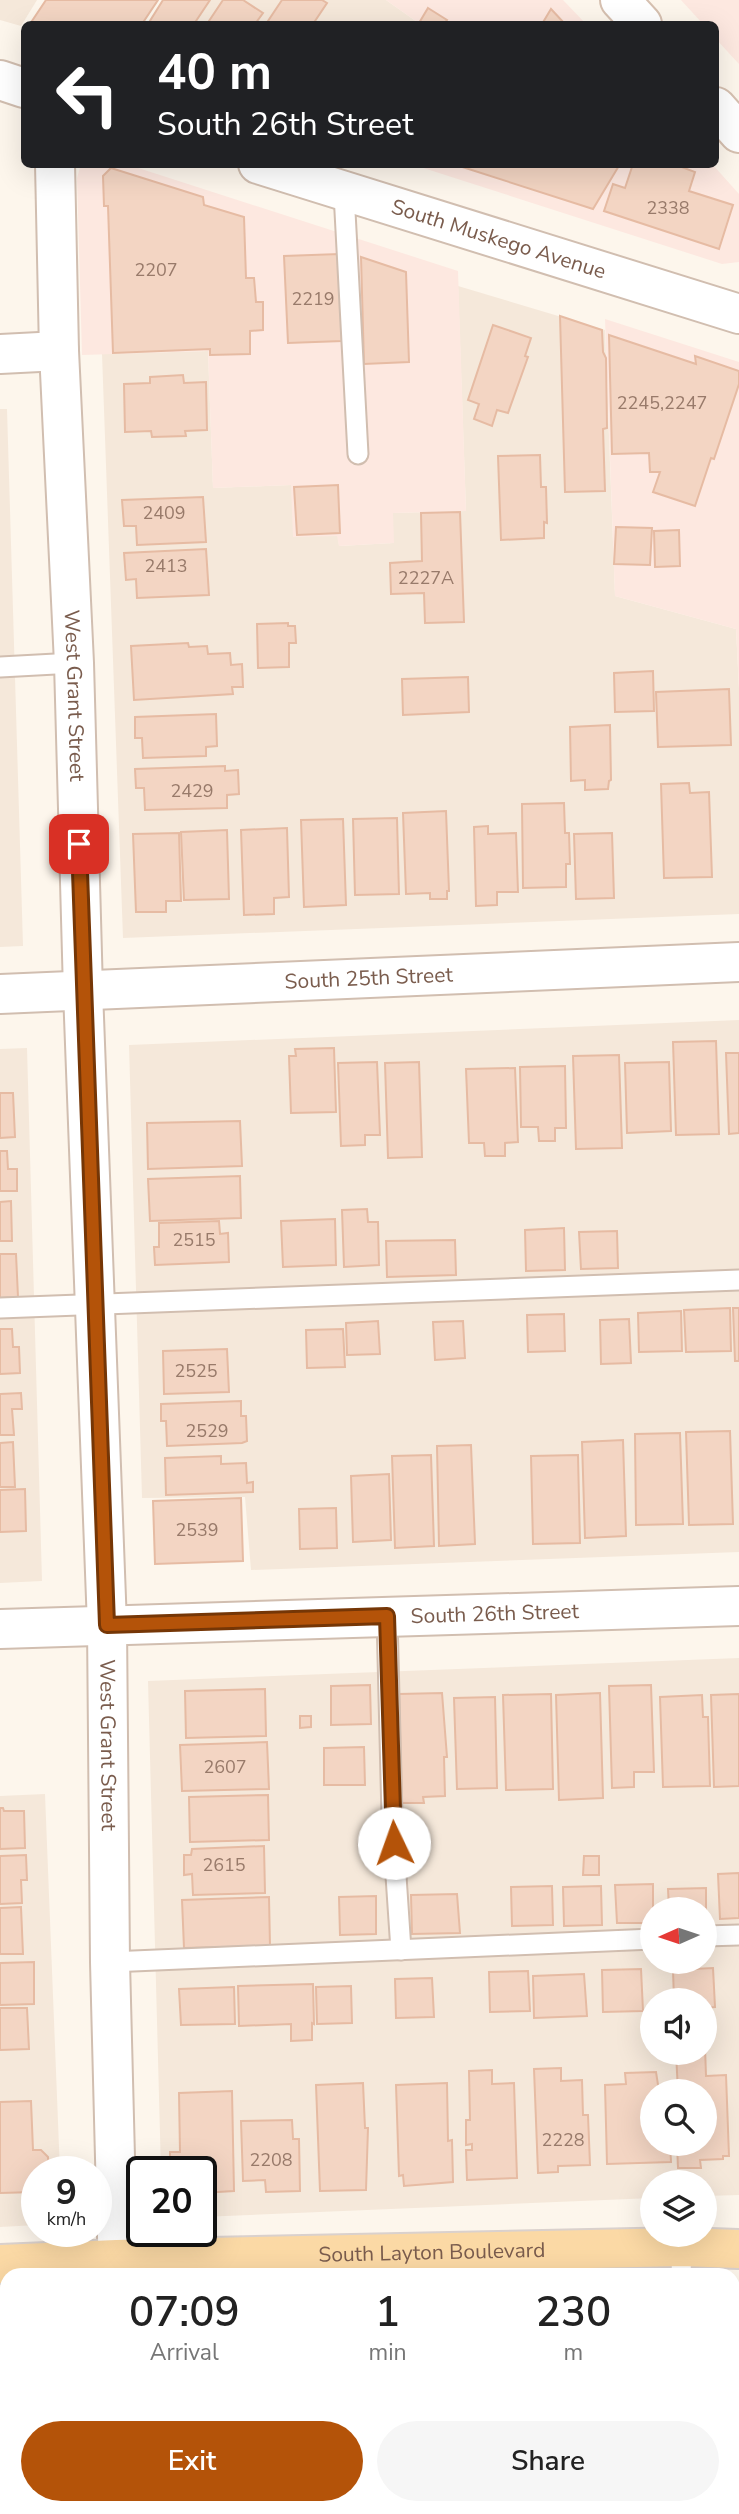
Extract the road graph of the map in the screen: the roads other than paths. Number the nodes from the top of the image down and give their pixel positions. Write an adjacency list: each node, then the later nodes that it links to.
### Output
1 (620, 0): 2 (street)
2 (639, 21)
3 (0, 80): 4 (street)
4 (21, 87)
5 (719, 110): 6 (street)
6 (739, 132)
7 (55, 168): 11 (street, West Grant Street)
8 (270, 168): 9 (street, South Muskego Avenue)
9 (344, 193): 10 (street, South Muskego Avenue); 13 (lane)
10 (728, 304)
11 (59, 351): 12 (street); 14 (street, West Grant Street)
12 (0, 354)
13 (358, 454)
14 (74, 663): 15 (lane); 17 (street, West Grant Street)
15 (0, 667)
16 (739, 962): 17 (street, South 25th Street)
17 (83, 992): 18 (street, South 25th Street); 20 (street, West Grant Street)
18 (0, 994)
19 (739, 1280): 20 (lane)
20 (96, 1303): 21 (lane); 24 (street, West Grant Street)
21 (0, 1308)
22 (739, 1606): 23 (street, South 26th Street)
23 (387, 1616): 24 (street, South 26th Street); 29 (lane)
24 (107, 1625): 25 (street, South 26th Street); 30 (street, West Grant Street)
25 (0, 1629)
26 (739, 1935): 27 (lane)
27 (718, 1936)
28 (640, 1939): 29 (lane)
29 (401, 1950): 30 (lane)
30 (110, 1962): 34 (street, West Grant Street)
31 (739, 2249): 32 (main road, South Layton Boulevard)
32 (682, 2261): 34 (main road, South Layton Boulevard)
33 (0, 2264): 34 (main road, South Layton Boulevard)
34 (118, 2267)

